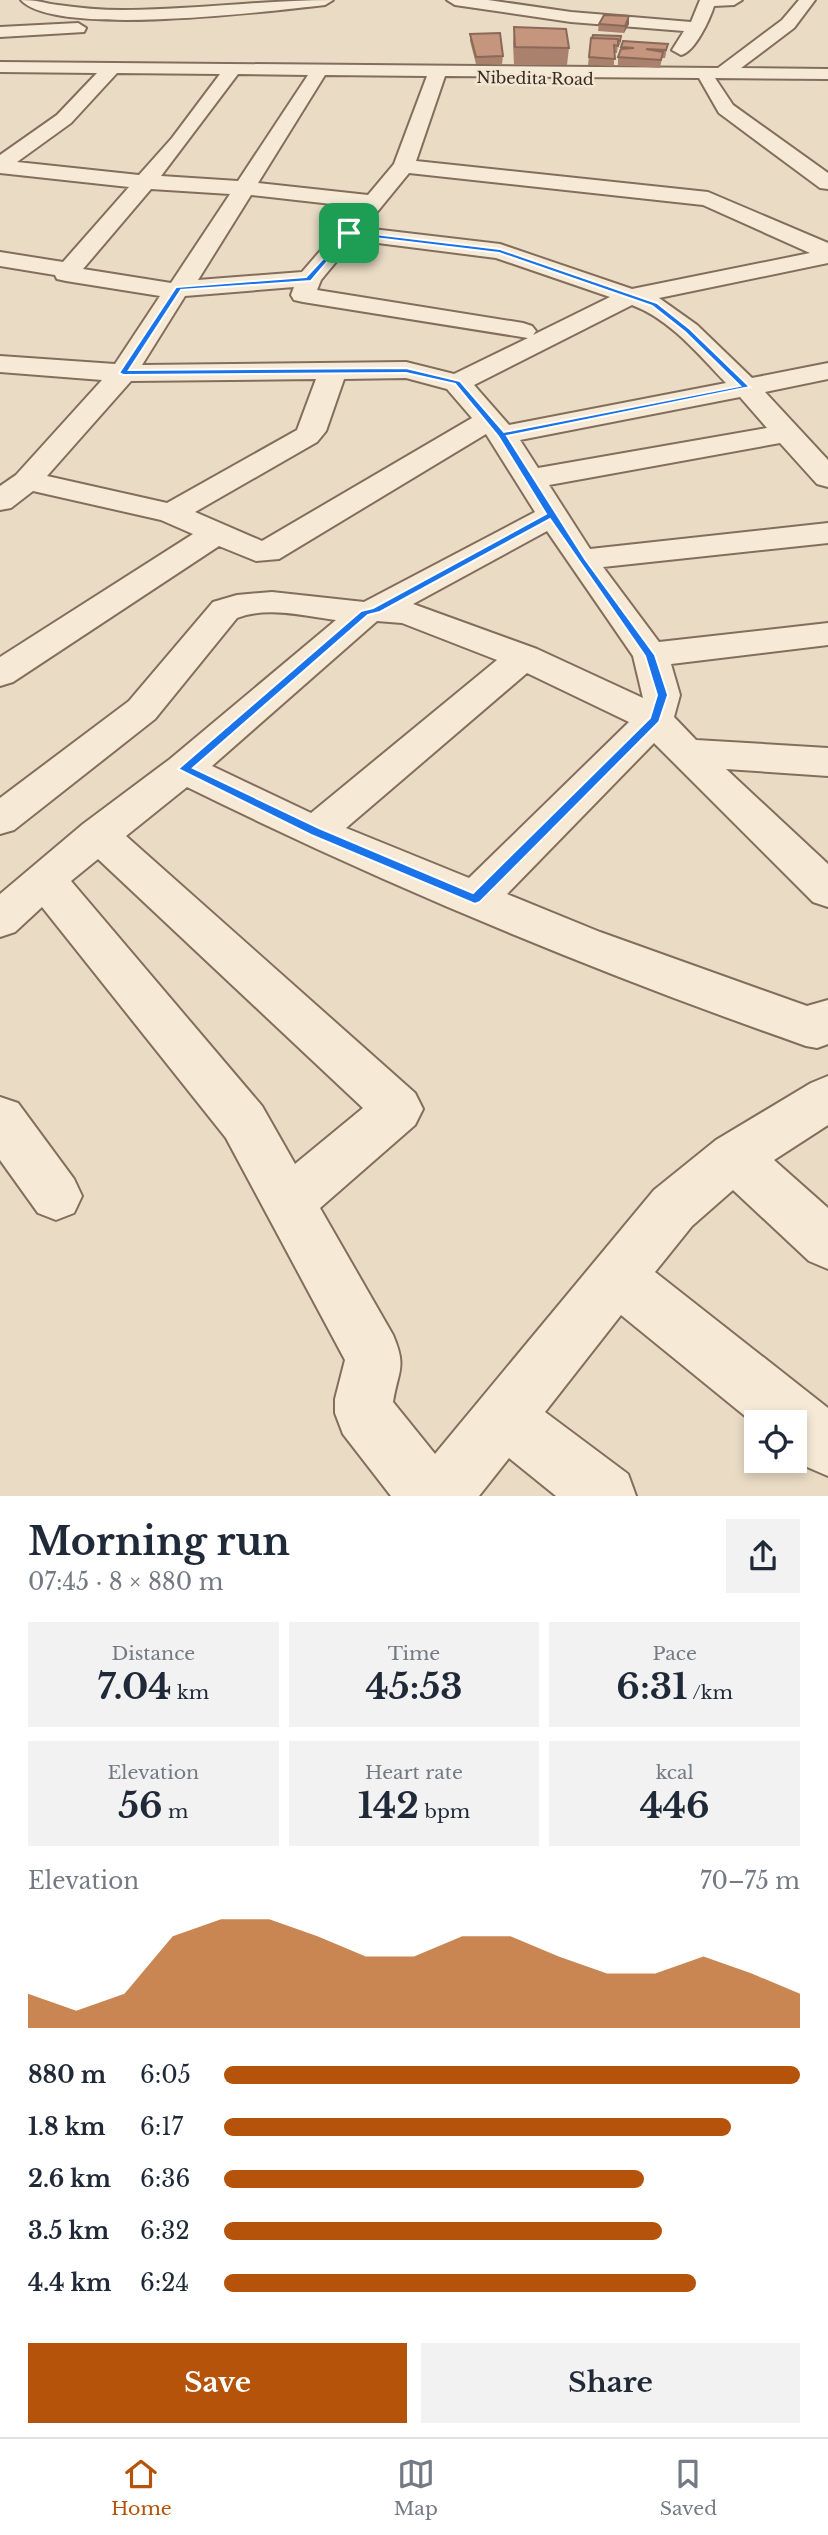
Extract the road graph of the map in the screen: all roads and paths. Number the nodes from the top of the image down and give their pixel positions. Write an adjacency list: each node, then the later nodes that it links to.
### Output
1 (29, 0): 7 (street)
2 (212, 0): 7 (street)
3 (325, 0): 7 (street)
4 (455, 0): 8 (street)
5 (807, 0): 11 (street)
6 (731, 8): 10 (street)
7 (237, 18): 12 (street)
8 (599, 19): 10 (street); 13 (street)
9 (765, 19): 11 (street)
10 (699, 21): 17 (street)
11 (790, 21): 21 (street)
12 (0, 32)
13 (590, 36)
14 (240, 65): 16 (street, Nibedita Road); 17 (street, Nibedita Road); 19 (street, Nibedita Road); 25 (street)
15 (0, 67): 16 (street, Nibedita Road)
16 (111, 69): 23 (street)
17 (668, 74): 21 (street, Nibedita Road)
18 (828, 74): 21 (street, Nibedita Road)
19 (316, 76): 20 (street, Nibedita Road); 27 (street)
20 (436, 76): 21 (street, Nibedita Road); 24 (street)
21 (714, 77): 22 (street, Nibedita Road); 26 (street)
22 (828, 80)
23 (0, 166): 25 (street)
24 (404, 166): 28 (street); 30 (street)
25 (146, 182): 27 (street); 32 (street)
26 (828, 183)
27 (245, 188): 28 (street); 34 (street)
28 (374, 202): 29 (street)
29 (349, 233): 33 (street); 35 (street)
30 (828, 254): 35 (street)
31 (0, 259): 32 (street)
32 (68, 270): 34 (street)
33 (309, 279): 34 (street); 36 (street)
34 (178, 289): 40 (street)
35 (632, 296): 41 (street); 42 (street)
36 (523, 331)
37 (0, 364): 40 (street)
38 (333, 371): 40 (street); 41 (street); 49 (street)
39 (828, 371): 42 (street)
40 (123, 373): 47 (street)
41 (457, 383): 43 (street)
42 (746, 387): 43 (street); 44 (street)
43 (496, 427): 46 (street); 51 (street)
44 (787, 433): 45 (street); 46 (street)
45 (828, 478)
46 (529, 480): 50 (street)
47 (27, 481): 48 (street); 49 (street)
48 (0, 501)
49 (172, 513): 51 (street)
50 (551, 514): 53 (street); 54 (street)
51 (217, 533): 58 (street)
52 (828, 533): 53 (street)
53 (581, 560): 56 (street)
54 (371, 611): 57 (street); 62 (street); 63 (street)
55 (828, 634): 56 (street)
56 (650, 655): 59 (street)
57 (524, 657): 59 (street); 64 (street)
58 (0, 674)
59 (655, 719): 60 (street); 68 (street)
60 (685, 753): 61 (street); 66 (street)
61 (828, 761)
62 (184, 769): 64 (street); 65 (street)
63 (0, 819)
64 (315, 832): 68 (street)
65 (98, 835): 67 (street); 75 (street)
66 (821, 876)
67 (44, 879): 69 (street); 75 (street)
68 (475, 899): 70 (street)
69 (0, 920)
70 (828, 1020)
71 (828, 1098): 73 (street)
72 (0, 1119): 74 (street)
73 (734, 1157): 76 (street); 77 (street)
74 (56, 1196)
75 (288, 1203): 80 (street)
76 (828, 1243)
77 (618, 1277): 78 (street); 79 (street)
78 (505, 1418): 81 (street); 82 (street)
79 (828, 1446)
80 (430, 1496)
81 (440, 1496)
82 (606, 1496)

